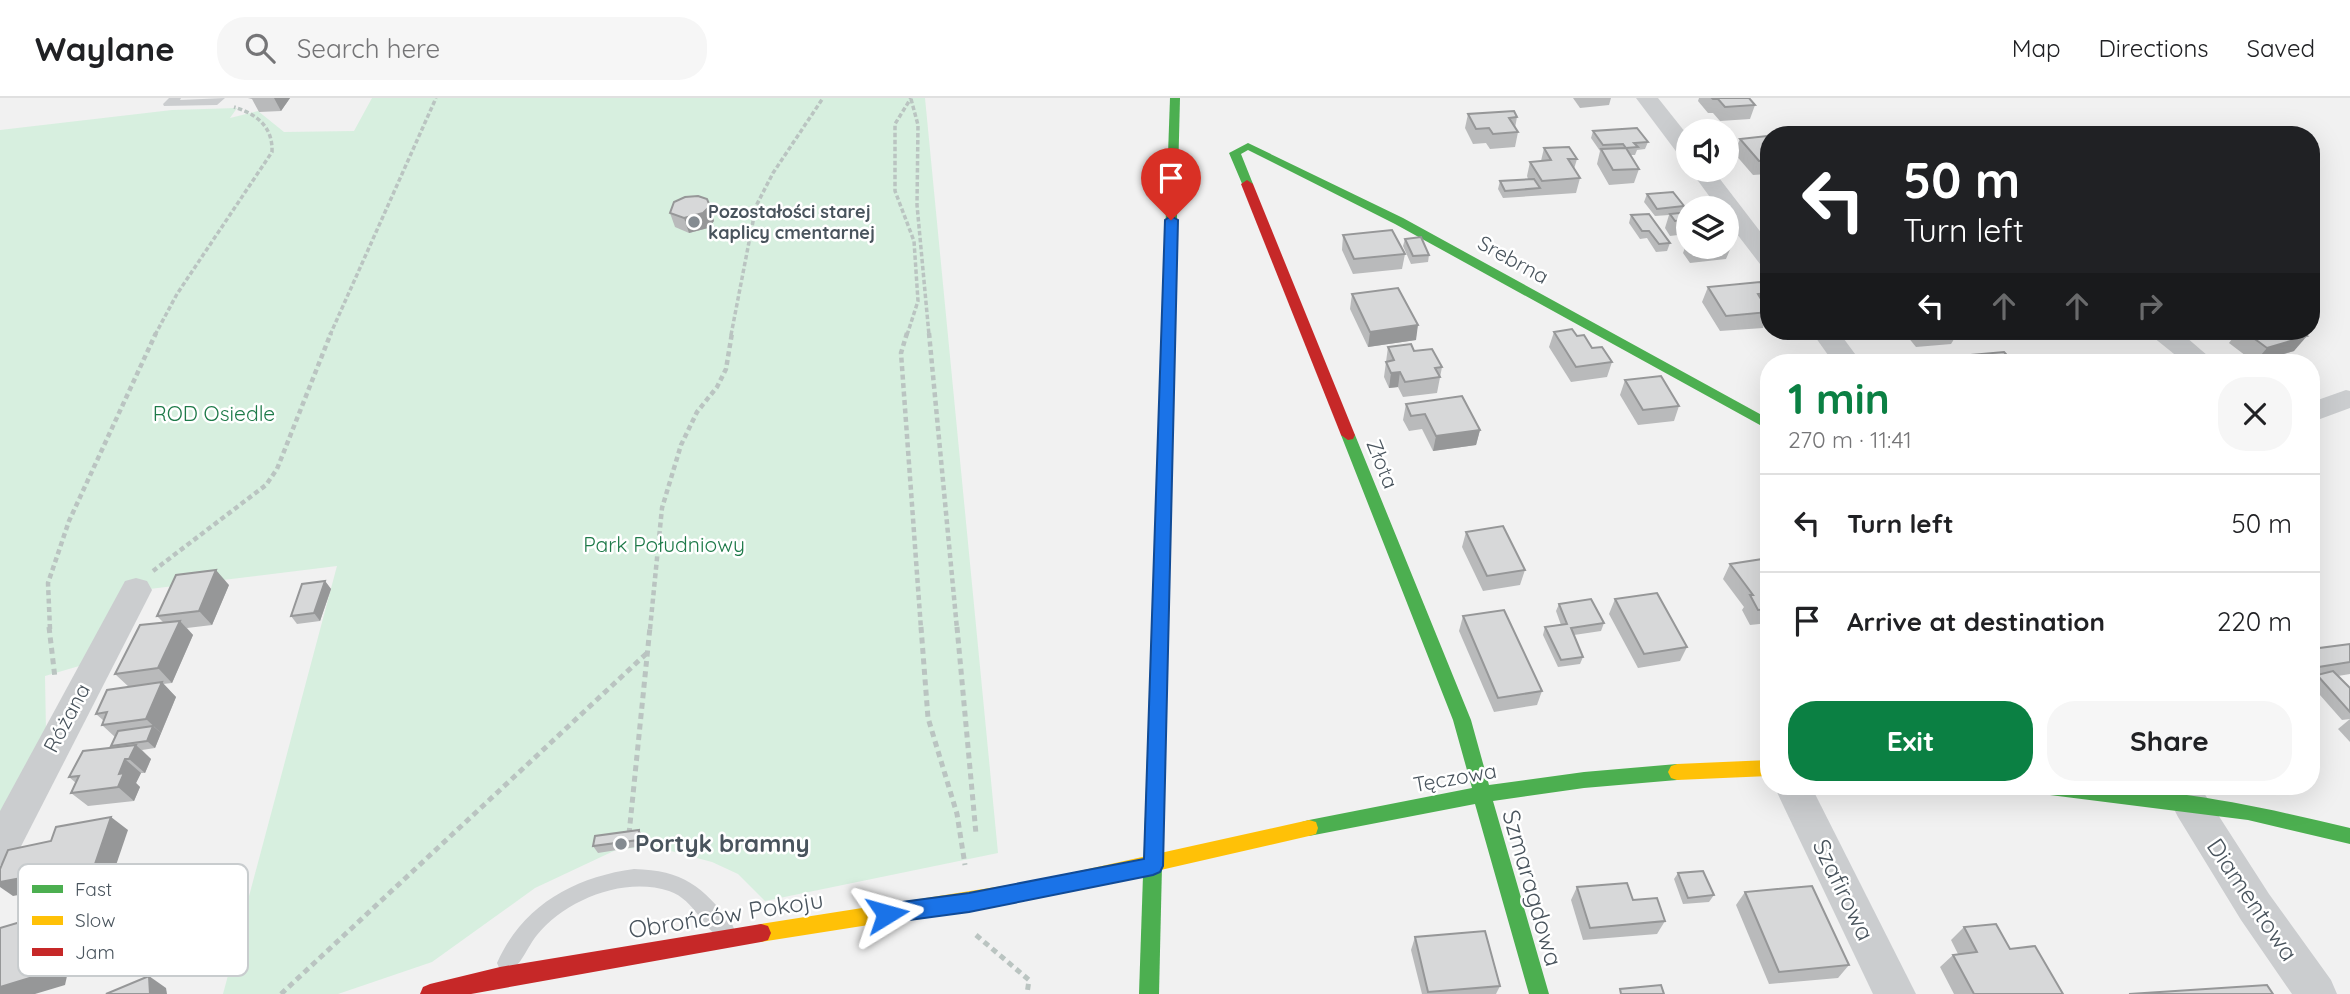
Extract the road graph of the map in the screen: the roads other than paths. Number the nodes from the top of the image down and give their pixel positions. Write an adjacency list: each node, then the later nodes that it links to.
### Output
1 (176, 98): 4 (lane)
2 (1175, 98): 23 (street)
3 (1647, 98): 5 (street)
4 (218, 100)
5 (1676, 136)
6 (1235, 153): 13 (street, Srebrna); 16 (street, Złota)
7 (1710, 182): 8 (street)
8 (1760, 247)
9 (2173, 340): 10 (street)
10 (2191, 354)
11 (2346, 399): 12 (street)
12 (2320, 409)
13 (1760, 420)
14 (136, 590): 22 (street, Różana)
15 (1760, 768): 16 (street, Tęczowa)
16 (1481, 794): 23 (street, Tęczowa); 28 (street, Szmaragdowa)
17 (1796, 795): 29 (street, Szafirowa)
18 (2113, 795): 20 (street)
19 (2239, 799): 20 (street); 21 (street)
20 (2191, 805): 30 (street, Diamentowa)
21 (2350, 836)
22 (0, 848)
23 (1153, 866): 24 (street, Obrońców Pokoju); 27 (street)
24 (728, 936): 25 (street, Obrońców Pokoju); 25 (lane)
25 (498, 978): 26 (street, Obrońców Pokoju)
26 (430, 994)
27 (1149, 994)
28 (1539, 994)
29 (1895, 994)
30 (2316, 994)

